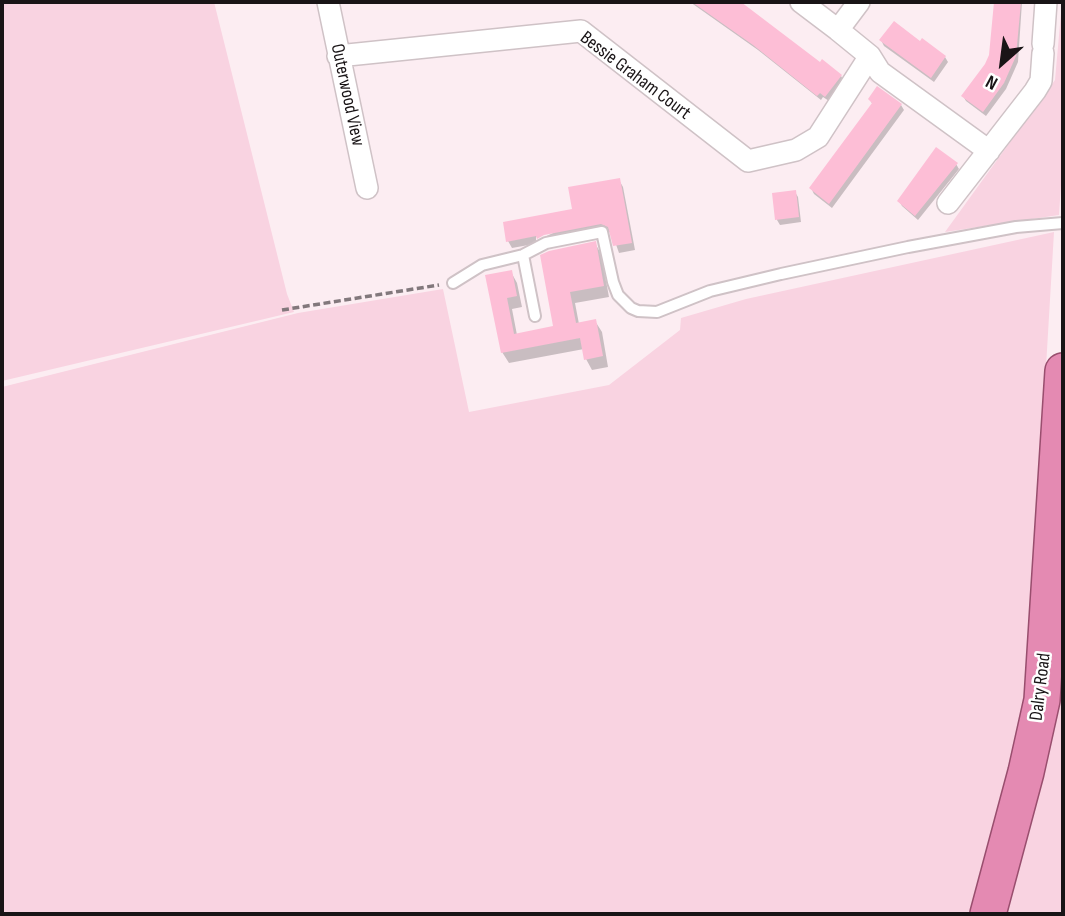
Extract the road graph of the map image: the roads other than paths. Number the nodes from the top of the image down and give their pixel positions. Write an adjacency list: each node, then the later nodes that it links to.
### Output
1 (328, 2): 6 (street, Outerwood View)
2 (801, 2): 5 (street)
3 (859, 2): 5 (street)
4 (1046, 2): 8 (street)
5 (838, 30): 7 (street)
6 (338, 56): 7 (street, Bessie Graham Court); 9 (street, Outerwood View)
7 (870, 57): 8 (street)
8 (989, 151): 10 (street)
9 (368, 188)
10 (948, 203)
11 (1063, 223): 12 (lane)
12 (523, 255): 13 (lane); 14 (lane)
13 (453, 283)
14 (535, 316)
15 (1063, 371): 16 (highway, Dalry Road)
16 (988, 914)

